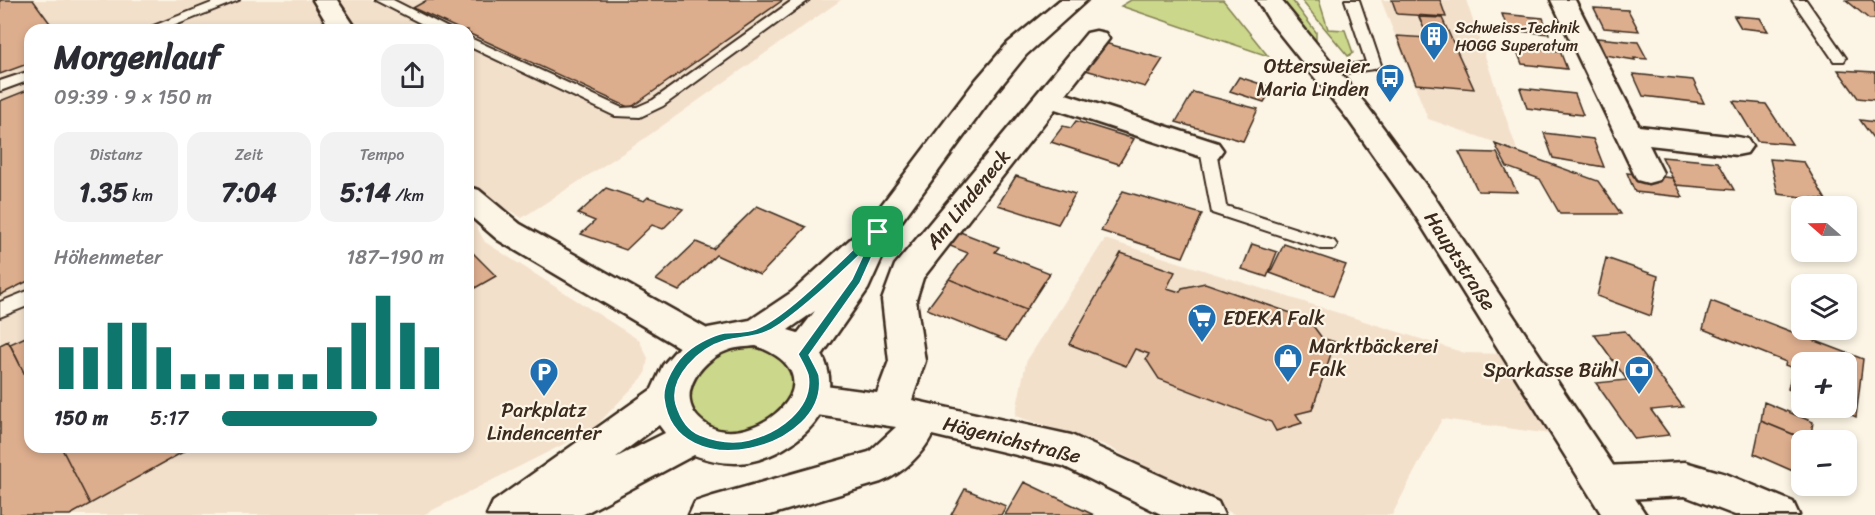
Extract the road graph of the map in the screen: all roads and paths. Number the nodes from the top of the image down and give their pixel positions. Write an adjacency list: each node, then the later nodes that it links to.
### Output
1 (232, 0): 11 (lane)
2 (325, 0): 12 (street)
3 (382, 0): 13 (lane)
4 (802, 0): 15 (lane)
5 (1075, 0): 26 (street)
6 (1255, 0): 10 (street, Hauptstraße)
7 (1352, 0): 17 (lane)
8 (1563, 0): 21 (street)
9 (1799, 0): 16 (lane)
10 (1275, 9): 17 (street, Hauptstraße)
11 (166, 24)
12 (340, 24)
13 (432, 24)
14 (1096, 39): 20 (street, Am Lindeneck)
15 (474, 44)
16 (1839, 58)
17 (1328, 73): 37 (street, Hauptstraße)
18 (24, 77): 19 (lane)
19 (0, 86)
20 (1048, 98): 23 (street); 35 (street, Am Lindeneck)
21 (1628, 134): 22 (street); 24 (street)
22 (1737, 146)
23 (1208, 150): 27 (lane)
24 (1647, 173)
25 (474, 202): 31 (street)
26 (878, 232): 30 (street); 32 (street)
27 (1328, 244)
28 (24, 300): 29 (lane)
29 (0, 310)
30 (757, 333): 31 (street); 32 (street)
31 (705, 345): 33 (street)
32 (803, 354): 34 (street)
33 (669, 397): 36 (street); 38 (street)
34 (810, 399): 35 (street, Hägenichstraße); 36 (street)
35 (906, 413): 40 (street, Am Lindeneck); 41 (street, Hägenichstraße)
36 (693, 437): 39 (street)
37 (1615, 499): 42 (street)
38 (508, 515)
39 (538, 515)
40 (710, 515)
41 (1203, 515)
42 (1778, 515)

